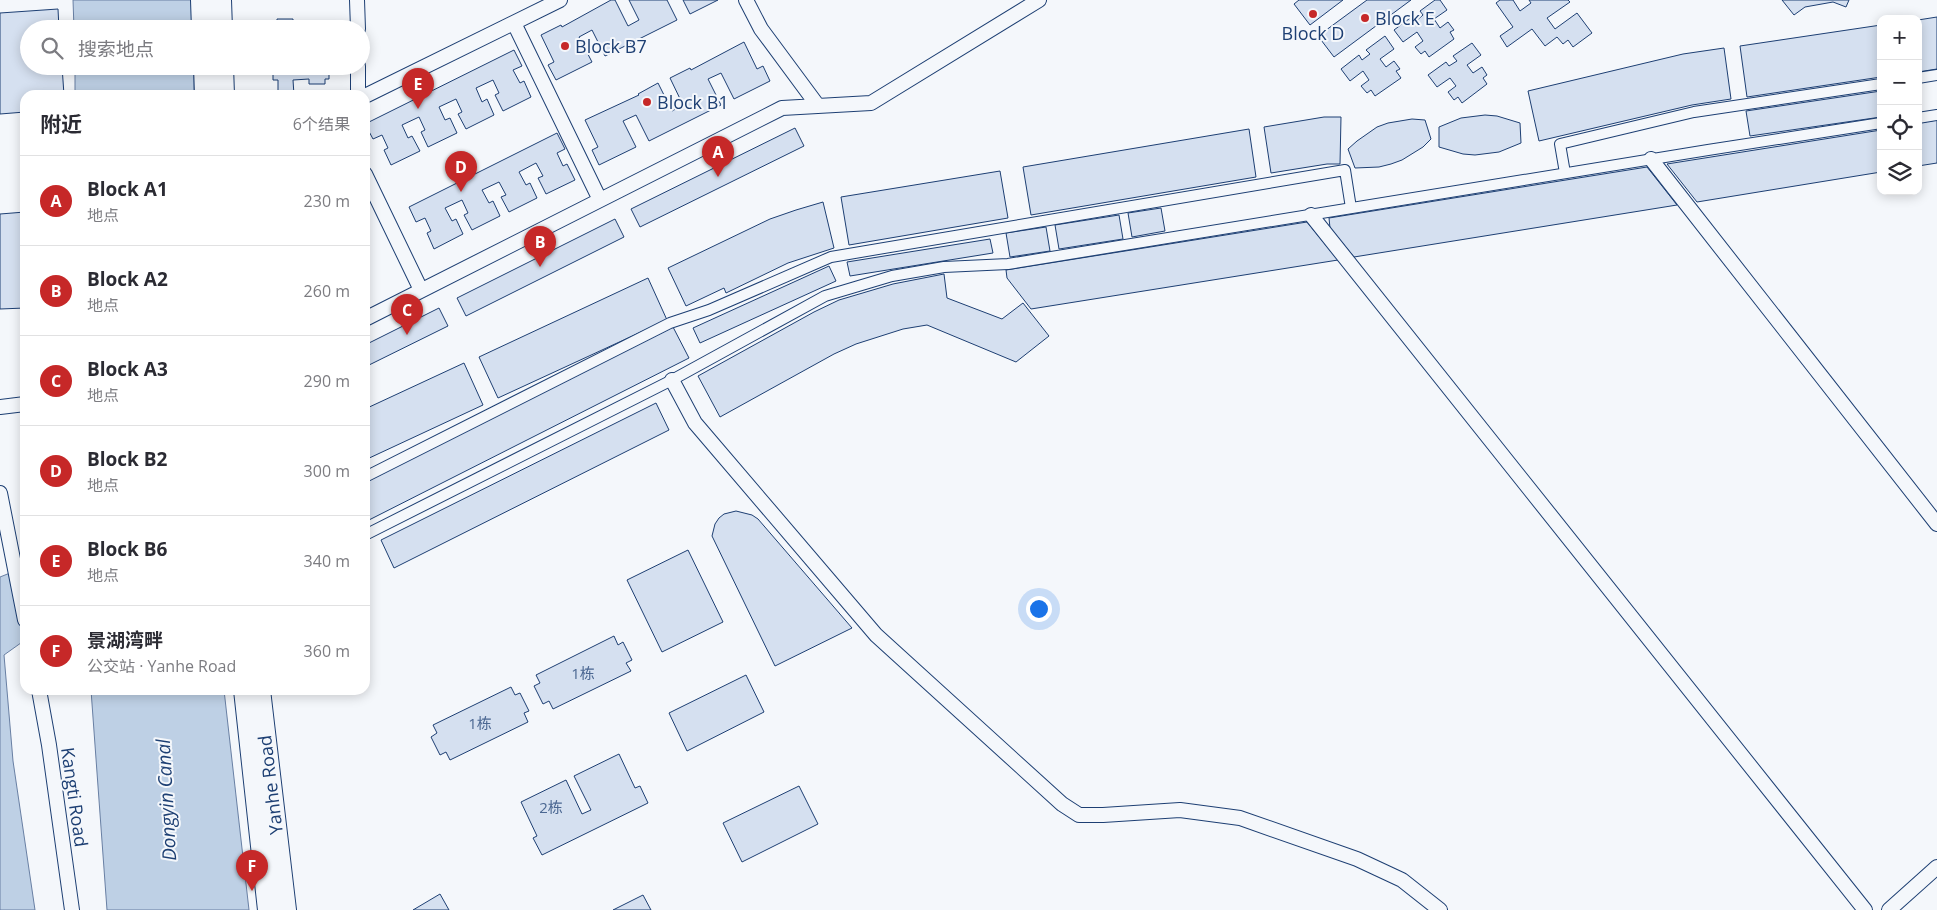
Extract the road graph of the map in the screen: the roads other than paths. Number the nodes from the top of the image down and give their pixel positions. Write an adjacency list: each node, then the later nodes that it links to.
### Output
1 (201, 0): 7 (main road)
2 (221, 0): 8 (main road)
3 (357, 0): 9 (street)
4 (560, 0): 10 (street)
5 (746, 0): 21 (street)
6 (1039, 0): 21 (street)
7 (202, 20)
8 (222, 20)
9 (358, 20)
10 (514, 23): 20 (street); 28 (street)
11 (204, 75): 17 (main road)
12 (223, 75): 18 (main road)
13 (358, 75): 19 (street)
14 (1937, 75): 15 (street)
15 (1922, 77)
16 (1877, 85): 26 (street)
17 (205, 90)
18 (224, 90)
19 (358, 90)
20 (370, 94)
21 (818, 106): 28 (street)
22 (1937, 115): 23 (street)
23 (1922, 117)
24 (1877, 124): 25 (street)
25 (1652, 159): 26 (street); 38 (street)
26 (1565, 173): 29 (street)
27 (370, 184): 31 (street)
28 (600, 200): 31 (street)
29 (1351, 208): 30 (street); 36 (street)
30 (1311, 214): 33 (street); 49 (street)
31 (421, 290): 32 (street)
32 (370, 316)
33 (672, 380): 39 (street); 48 (street)
34 (20, 405): 35 (street)
35 (0, 407)
36 (370, 474)
37 (0, 493): 40 (street)
38 (1937, 524)
39 (370, 532)
40 (20, 595)
41 (40, 695): 45 (street, Kangti Road)
42 (245, 695): 46 (main road, Yanhe Road)
43 (261, 695): 47 (main road, Yanhe Road)
44 (1937, 867): 50 (street)
45 (72, 910)
46 (268, 910)
47 (286, 910)
48 (1440, 910)
49 (1865, 910)
50 (1888, 910)

